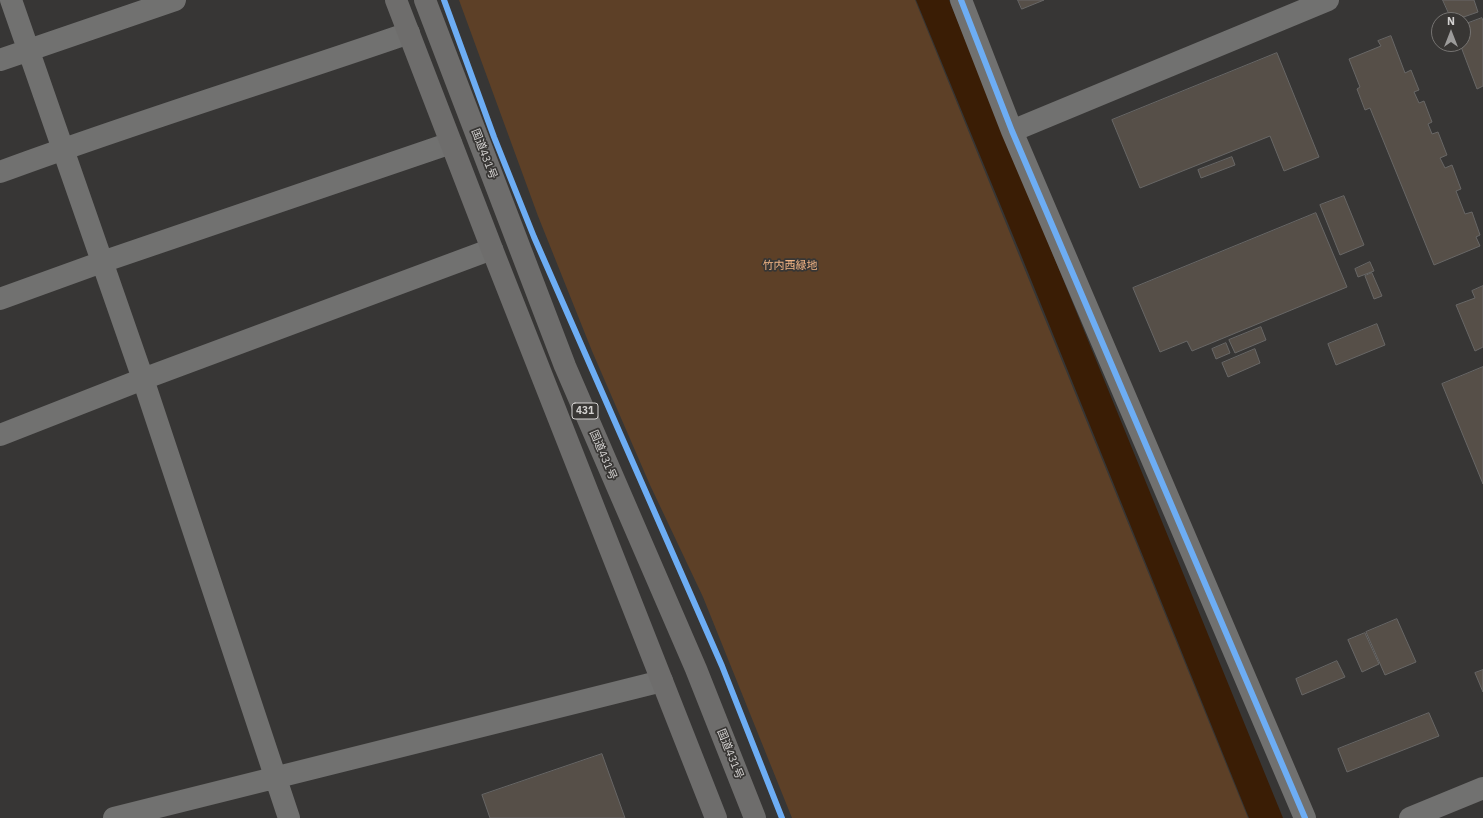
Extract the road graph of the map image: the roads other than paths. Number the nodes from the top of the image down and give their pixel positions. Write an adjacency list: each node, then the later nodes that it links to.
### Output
1 (11, 0): 8 (street)
2 (175, 0): 8 (street)
3 (396, 0): 7 (highway, 431)
4 (425, 0): 25 (highway, 国道431号 / 431)
5 (961, 0): 10 (street)
6 (1328, 0): 10 (street)
7 (409, 33): 11 (highway, 431); 12 (street)
8 (28, 50): 9 (street); 12 (street)
9 (0, 60)
10 (1012, 131): 26 (street)
11 (451, 143): 14 (highway, 431); 15 (street)
12 (63, 149): 13 (street); 15 (street)
13 (0, 172)
14 (492, 249): 17 (street); 19 (highway, 431)
15 (102, 262): 16 (street); 17 (street)
16 (0, 299)
17 (143, 379): 18 (street); 20 (street)
18 (0, 435)
19 (662, 681): 20 (street); 24 (highway, 431)
20 (276, 777): 22 (street); 23 (street)
21 (1483, 788): 27 (street)
22 (114, 818)
23 (289, 818)
24 (716, 818)
25 (755, 818)
26 (1305, 818)
27 (1410, 818)

